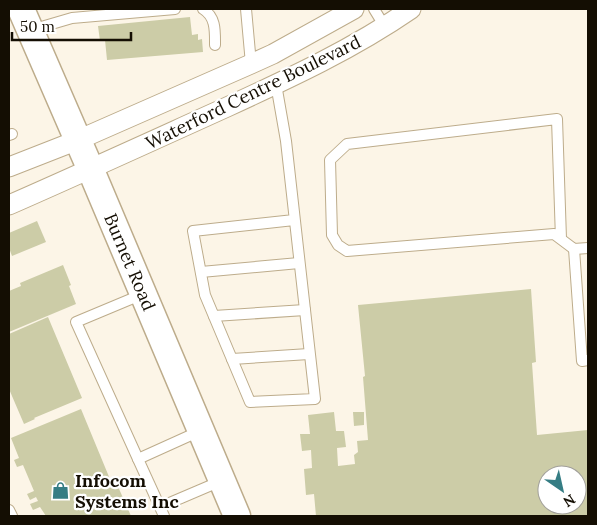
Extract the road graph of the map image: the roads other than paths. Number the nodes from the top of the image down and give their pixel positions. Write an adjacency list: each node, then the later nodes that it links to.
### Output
1 (175, 9): 7 (lane)
2 (203, 9): 9 (lane)
3 (246, 9): 10 (lane)
4 (354, 9): 10 (street, Waterford Centre Boulevard)
5 (374, 9): 8 (lane)
6 (411, 9): 8 (street, Waterford Centre Boulevard)
7 (25, 19): 12 (main road, Burnet Road)
8 (385, 27): 11 (street, Waterford Centre Boulevard)
9 (215, 44)
10 (251, 64): 12 (street, Waterford Centre Boulevard)
11 (276, 84): 14 (street, Waterford Centre Boulevard); 16 (lane)
12 (78, 140): 13 (street, Waterford Centre Boulevard); 14 (main road, Burnet Road)
13 (9, 167)
14 (90, 168): 15 (street, Waterford Centre Boulevard); 22 (main road, Burnet Road)
15 (9, 205)
16 (294, 220): 20 (lane); 21 (lane)
17 (561, 239): 17 (lane); 19 (lane)
18 (588, 248): 19 (lane)
19 (574, 249): 27 (lane)
20 (299, 263): 21 (lane); 23 (lane)
21 (201, 272): 24 (lane)
22 (143, 294): 28 (main road, Burnet Road); 29 (lane)
23 (304, 310): 24 (lane); 25 (lane)
24 (214, 316): 26 (lane)
25 (309, 354): 26 (lane); 26 (lane)
26 (232, 359)
27 (588, 360)
28 (201, 430): 29 (lane); 30 (main road, Burnet Road)
29 (138, 459): 32 (lane)
30 (222, 480): 32 (lane); 34 (main road, Burnet Road)
31 (9, 510): 33 (lane)
32 (162, 512)
33 (12, 516)
34 (237, 516)

